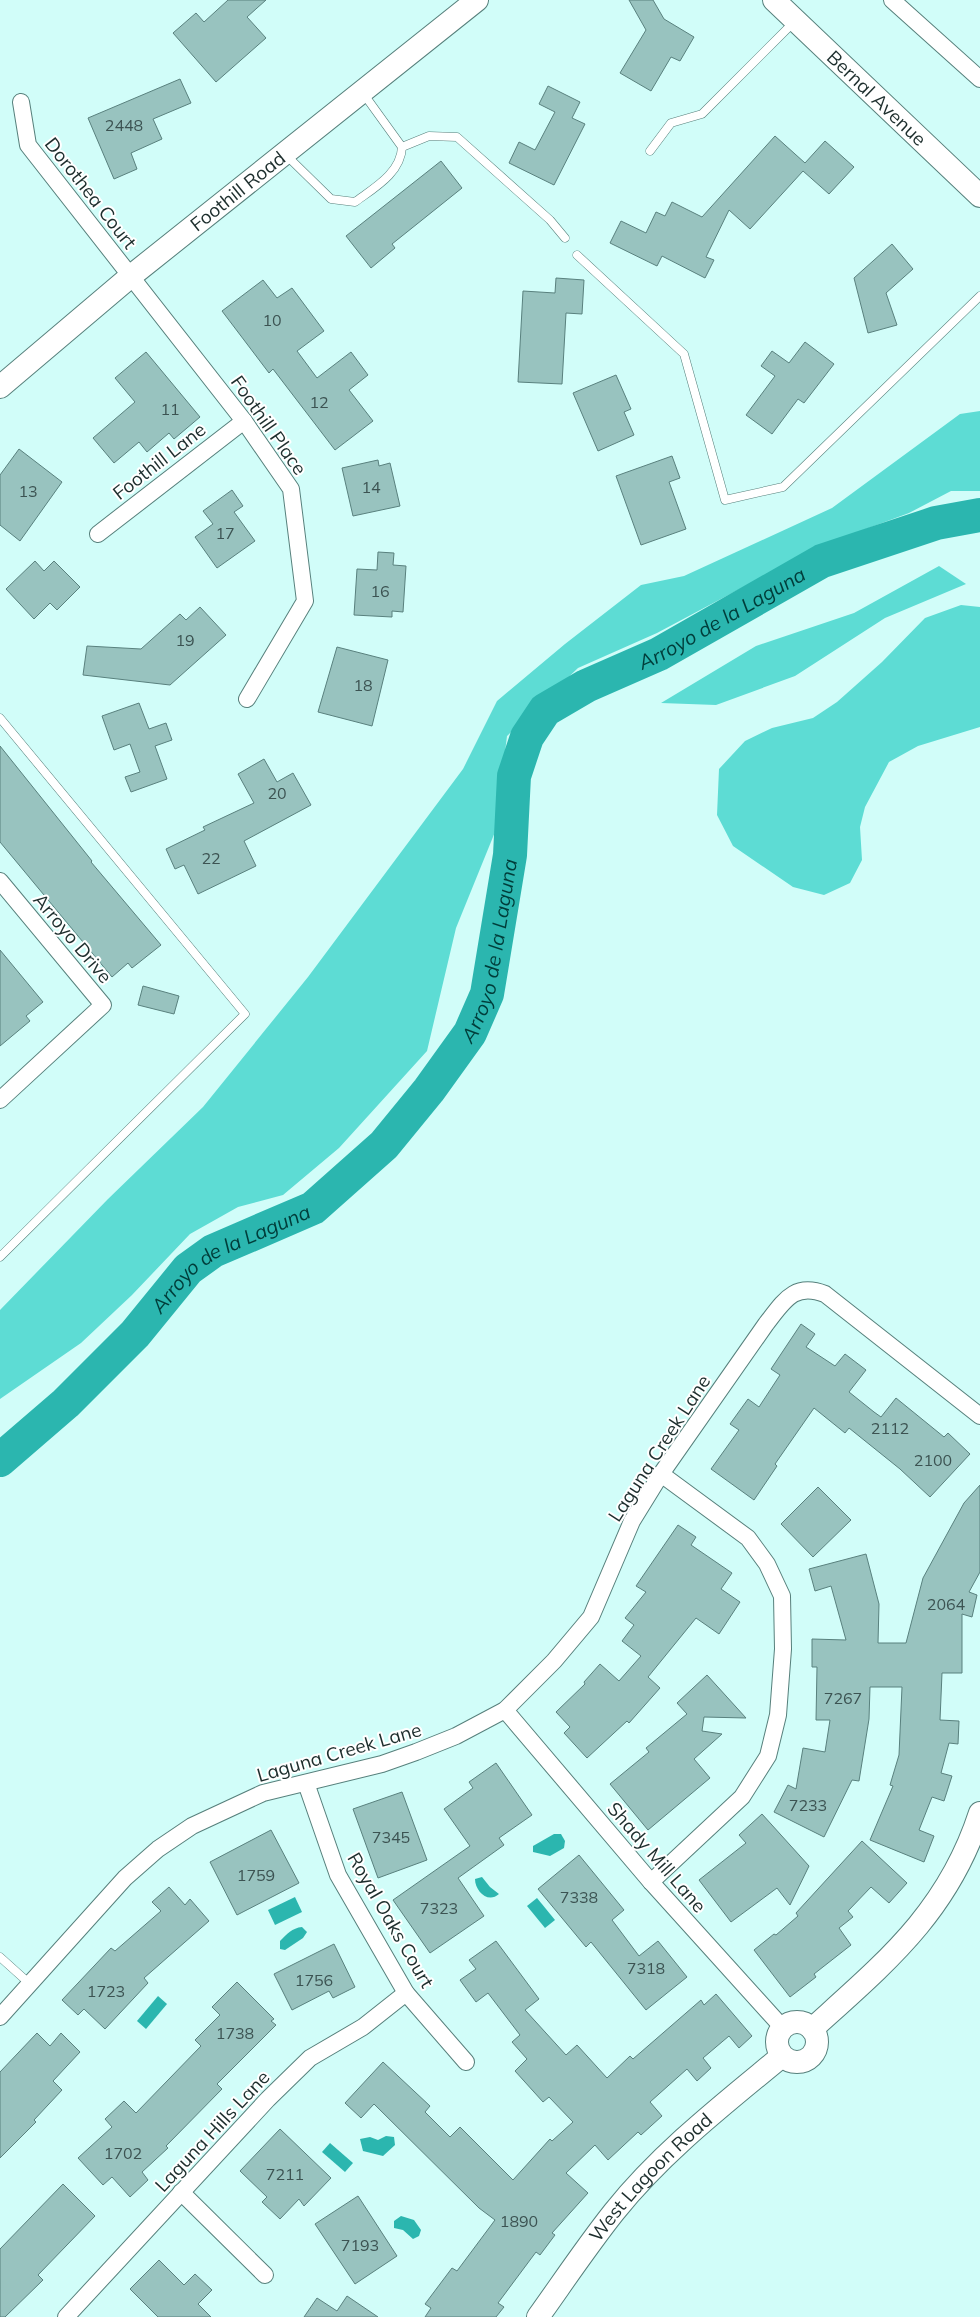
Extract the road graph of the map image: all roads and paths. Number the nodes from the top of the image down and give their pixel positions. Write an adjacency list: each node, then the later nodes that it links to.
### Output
1 (477, 0): 6 (main road, Foothill Road)
2 (774, 0): 4 (main road, Bernal Avenue)
3 (892, 0): 5 (street)
4 (795, 20): 9 (lane); 11 (main road, Bernal Avenue)
5 (980, 79)
6 (362, 92): 8 (lane); 10 (main road, Foothill Road)
7 (21, 102): 14 (street, Dorothea Court)
8 (402, 147): 10 (lane); 12 (lane)
9 (650, 151)
10 (285, 153): 14 (main road, Foothill Road)
11 (980, 196)
12 (565, 238)
13 (577, 255): 15 (lane)
14 (131, 276): 16 (main road, Foothill Road); 17 (street, Foothill Place)
15 (980, 296)
16 (0, 387)
17 (244, 421): 18 (street, Foothill Lane); 19 (street, Foothill Place)
18 (98, 534)
19 (247, 699)
20 (0, 718): 23 (lane)
21 (0, 881): 22 (street, Arroyo Drive)
22 (0, 1100)
23 (0, 1257)
24 (980, 1416): 25 (street, Laguna Creek Lane)
25 (661, 1474): 26 (street, Laguna Creek Lane); 29 (street)
26 (505, 1710): 27 (street, Laguna Creek Lane); 29 (street, Shady Mill Lane)
27 (306, 1783): 31 (street, Laguna Creek Lane); 32 (street, Royal Oaks Court)
28 (980, 1813): 35 (main road)
29 (651, 1882): 34 (street, Shady Mill Lane)
30 (0, 1957): 31 (lane)
31 (30, 1984): 33 (street, Laguna Creek Lane)
32 (406, 1993): 37 (street, Royal Oaks Court); 38 (street, Laguna Hills Lane)
33 (0, 2017)
34 (782, 2027): 35 (main road); 36 (main road)
35 (812, 2028): 36 (main road)
36 (782, 2056): 41 (main road, West Lagoon Road)
37 (466, 2062)
38 (181, 2192): 39 (street); 40 (street, Laguna Hills Lane)
39 (265, 2275)
40 (66, 2317)
41 (538, 2317)

